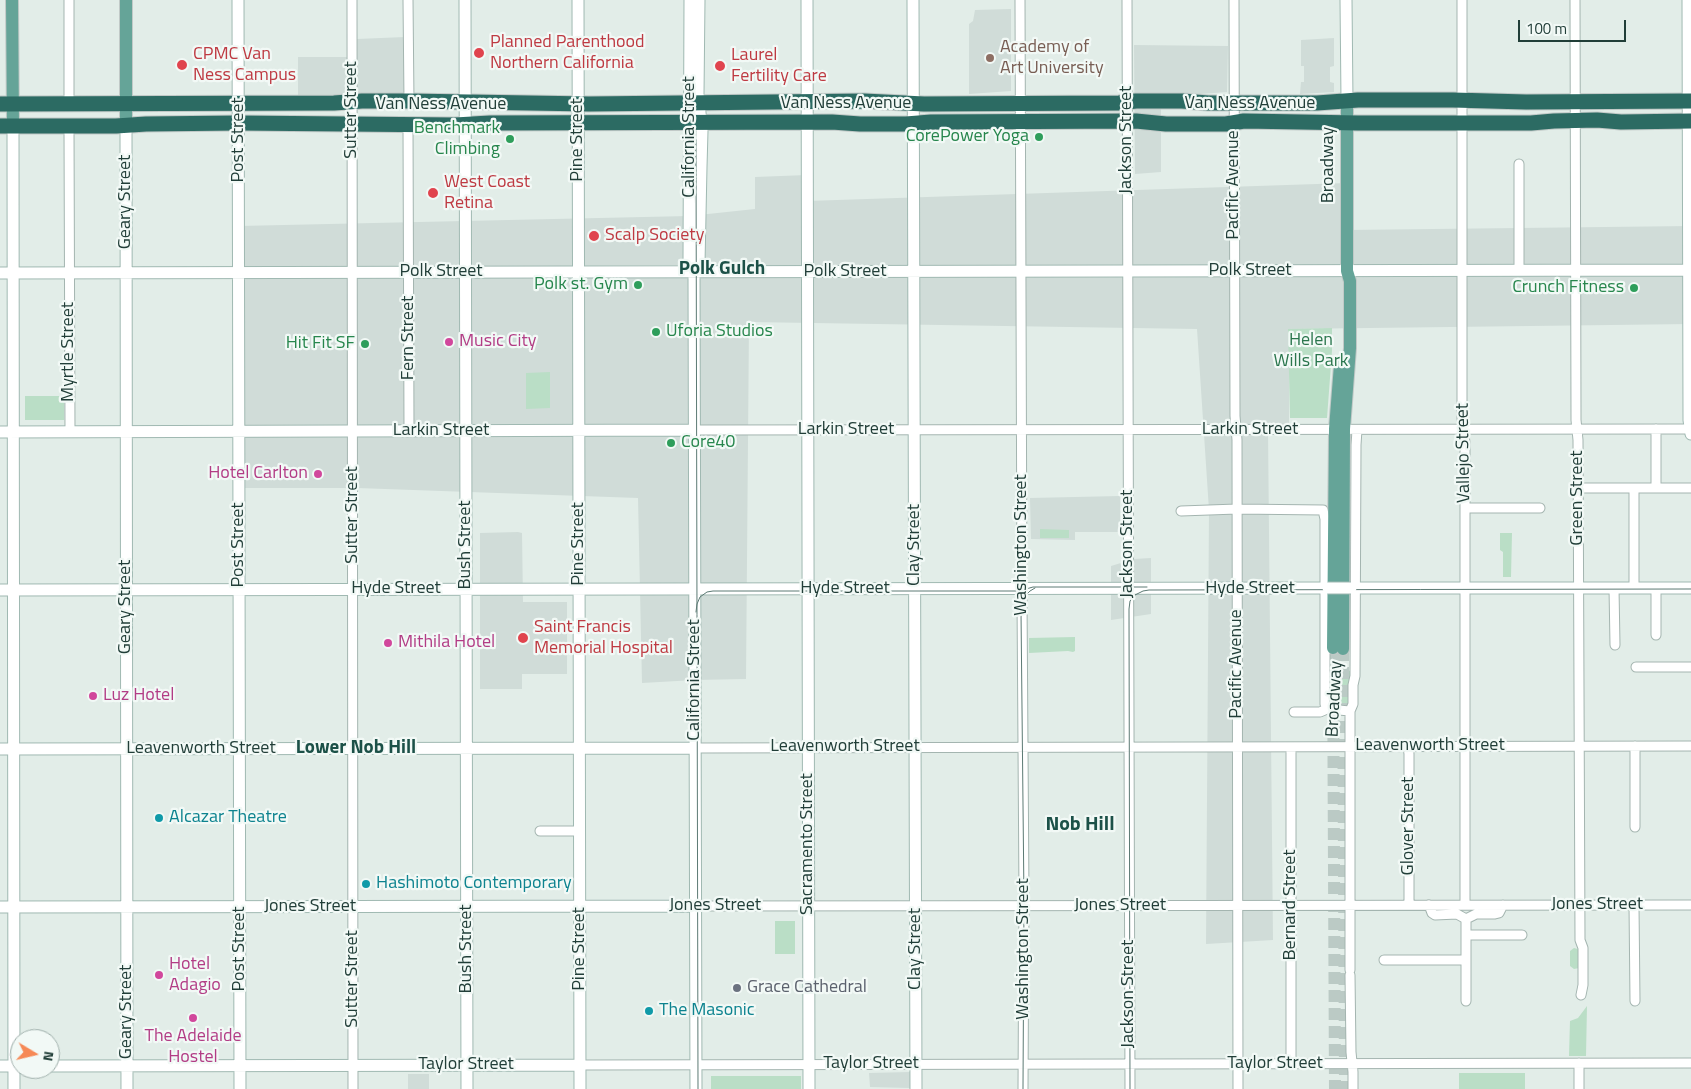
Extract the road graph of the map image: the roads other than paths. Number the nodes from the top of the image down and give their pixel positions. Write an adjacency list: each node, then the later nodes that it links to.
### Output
1 (12, 0): 32 (main road)
2 (69, 0): 33 (street)
3 (126, 0): 34 (main road)
4 (238, 0): 35 (street, Post Street)
5 (352, 0): 24 (street, Sutter Street)
6 (408, 0): 22 (street)
7 (465, 0): 28 (street, Bush Street)
8 (578, 0): 36 (street, Pine Street)
9 (690, 0): 29 (street, California Street)
10 (699, 0): 29 (street, California Street)
11 (807, 0): 25 (street, Sacramento Street)
12 (913, 0): 37 (street, Clay Street)
13 (1020, 0): 30 (street, Washington Street)
14 (1127, 0): 26 (street, Jackson Street)
15 (1234, 0): 31 (street, Pacific Avenue)
16 (1346, 0): 20 (street, Broadway)
17 (1462, 0): 21 (street, Vallejo Street)
18 (1575, 0): 27 (street, Green Street)
19 (1688, 0): 23 (street)
20 (1347, 100): 21 (highway, Van Ness Avenue); 31 (highway, Van Ness Avenue); 47 (main road, Broadway)
21 (1462, 100): 27 (highway, Van Ness Avenue); 48 (street, Vallejo Street)
22 (409, 101): 24 (highway, Van Ness Avenue); 28 (highway, Van Ness Avenue)
23 (1690, 101): 27 (highway, Van Ness Avenue); 39 (street)
24 (352, 102): 35 (highway, Van Ness Avenue); 49 (street, Sutter Street)
25 (807, 102): 29 (highway, Van Ness Avenue); 37 (highway, Van Ness Avenue); 41 (street, Sacramento Street)
26 (1128, 102): 30 (highway, Van Ness Avenue); 31 (highway, Van Ness Avenue); 43 (street, Jackson Street)
27 (1575, 102): 38 (street, Green Street)
28 (465, 103): 36 (highway, Van Ness Avenue); 52 (street, Bush Street)
29 (694, 103): 36 (highway, Van Ness Avenue); 40 (street, California Street)
30 (1021, 103): 37 (highway, Van Ness Avenue); 42 (street, Washington Street)
31 (1234, 103): 44 (street, Pacific Avenue)
32 (6, 104): 33 (highway, Van Ness Avenue); 53 (main road)
33 (69, 104): 34 (highway, Van Ness Avenue)
34 (126, 104): 35 (highway, Van Ness Avenue); 54 (main road)
35 (238, 104): 45 (street, Post Street)
36 (578, 104): 46 (street, Pine Street)
37 (913, 104): 50 (street, Clay Street)
38 (1575, 121): 39 (highway, Van Ness Avenue); 48 (highway, Van Ness Avenue); 59 (street, Green Street)
39 (1690, 121): 60 (street)
40 (695, 122): 41 (highway, Van Ness Avenue); 46 (highway, Van Ness Avenue); 69 (street, California Street)
41 (807, 122): 50 (highway, Van Ness Avenue); 70 (street, Sacramento Street)
42 (1021, 122): 43 (highway, Van Ness Avenue); 50 (highway, Van Ness Avenue); 61 (street, Washington Street)
43 (1128, 122): 44 (highway, Van Ness Avenue); 62 (street, Jackson Street)
44 (1234, 122): 47 (highway, Van Ness Avenue); 63 (street, Pacific Avenue)
45 (238, 123): 49 (highway, Van Ness Avenue); 54 (highway, Van Ness Avenue); 76 (street, Post Street)
46 (578, 123): 52 (highway, Van Ness Avenue); 68 (street, Pine Street)
47 (1347, 123): 48 (highway, Van Ness Avenue); 64 (main road, Broadway)
48 (1462, 123): 57 (street, Vallejo Street)
49 (352, 124): 51 (highway, Van Ness Avenue); 65 (street, Sutter Street)
50 (914, 124): 71 (street, Clay Street)
51 (408, 125): 52 (highway, Van Ness Avenue); 66 (street, Fern Street)
52 (465, 125): 67 (street, Bush Street)
53 (6, 126): 55 (highway, Van Ness Avenue); 73 (street)
54 (126, 126): 55 (highway, Van Ness Avenue); 75 (street, Geary Street)
55 (69, 127): 74 (street, Myrtle Street)
56 (1520, 164): 58 (street)
57 (1462, 270): 58 (street, Polk Street); 64 (street, Polk Street); 78 (street, Vallejo Street)
58 (1520, 270): 59 (street, Polk Street)
59 (1575, 270): 60 (street, Polk Street); 79 (street, Green Street)
60 (1690, 270): 92 (street)
61 (1021, 271): 62 (street, Polk Street); 71 (street, Polk Street); 84 (street, Washington Street)
62 (1127, 271): 63 (street, Polk Street); 85 (street, Jackson Street)
63 (1234, 271): 64 (street, Polk Street); 86 (street, Pacific Avenue)
64 (1347, 271): 77 (main road, Broadway)
65 (352, 272): 66 (street, Polk Street); 76 (street, Polk Street); 88 (street, Sutter Street)
66 (409, 272): 67 (street, Polk Street); 89 (street, Fern Street)
67 (465, 272): 68 (street, Polk Street); 90 (street, Bush Street)
68 (579, 272): 69 (street, Polk Street); 91 (street, Pine Street)
69 (694, 272): 70 (street, Polk Street); 81 (street, California Street)
70 (807, 272): 71 (street, Polk Street); 82 (street, Sacramento Street)
71 (914, 272): 83 (street, Clay Street)
72 (0, 273): 73 (street, Polk Street)
73 (13, 273): 74 (street, Polk Street); 94 (street)
74 (69, 273): 75 (street, Polk Street); 95 (street, Myrtle Street)
75 (126, 273): 76 (street, Polk Street); 96 (street, Geary Street)
76 (239, 273): 97 (street, Post Street)
77 (1340, 429): 86 (street, Larkin Street); 87 (street, Larkin Street); 129 (main road, Broadway)
78 (1464, 429): 79 (street, Larkin Street); 87 (street, Larkin Street); 102 (street, Vallejo Street)
79 (1577, 429): 80 (street, Larkin Street); 98 (street, Green Street)
80 (1656, 429): 92 (street, Larkin Street); 100 (street)
81 (695, 430): 82 (street, Larkin Street); 91 (street, Larkin Street); 116 (street, California Street)
82 (808, 430): 83 (street, Larkin Street); 117 (street, Sacramento Street)
83 (914, 430): 84 (street, Larkin Street); 118 (street, Clay Street)
84 (1021, 430): 85 (street, Larkin Street); 119 (street, Washington Street)
85 (1128, 430): 86 (street, Larkin Street); 120 (street, Jackson Street)
86 (1236, 430): 104 (street, Pacific Avenue)
87 (1358, 430): 106 (street, Broadway)
88 (352, 431): 89 (street, Larkin Street); 97 (street, Larkin Street); 113 (street, Sutter Street)
89 (409, 431): 90 (street, Larkin Street)
90 (466, 431): 91 (street, Larkin Street); 114 (street, Bush Street)
91 (579, 431): 115 (street, Pine Street)
92 (1691, 431)
93 (0, 432): 94 (street, Larkin Street)
94 (13, 432): 95 (street, Larkin Street); 124 (street)
95 (70, 432): 96 (street, Larkin Street)
96 (126, 432): 97 (street, Larkin Street); 125 (street, Geary Street)
97 (239, 432): 126 (street, Post Street)
98 (1578, 488): 99 (street); 108 (street, Green Street)
99 (1634, 488): 100 (street); 110 (street)
100 (1656, 488): 101 (street)
101 (1691, 488)
102 (1465, 508): 103 (street); 107 (street, Vallejo Street)
103 (1540, 508)
104 (1238, 509): 105 (street); 121 (street, Pacific Avenue); 122 (street, Broadway)
105 (1181, 511)
106 (1354, 588): 107 (street, Hyde Street); 122 (street, Hyde Street, bridge); 133 (street, Broadway)
107 (1465, 588): 108 (street, Hyde Street); 137 (street, Vallejo Street)
108 (1578, 588): 109 (street, Hyde Street); 138 (street, Green Street)
109 (1614, 588): 110 (street, Hyde Street); 128 (street)
110 (1634, 588): 111 (street, Hyde Street)
111 (1656, 588): 112 (street, Hyde Street); 127 (street)
112 (1691, 588)
113 (353, 589): 114 (street, Hyde Street); 126 (street, Hyde Street); 148 (street, Sutter Street)
114 (466, 589): 115 (street, Hyde Street); 149 (street, Bush Street)
115 (579, 589): 116 (street, Hyde Street); 150 (street, Pine Street)
116 (695, 589): 117 (street, Hyde Street); 151 (street, California Street)
117 (808, 589): 118 (street, Hyde Street); 141 (street, Sacramento Street)
118 (915, 589): 119 (street, Hyde Street); 142 (street, Clay Street)
119 (1022, 589): 120 (street, Hyde Street); 143 (street, Washington Street)
120 (1128, 589): 121 (street, Hyde Street); 144 (street, Jackson Street)
121 (1238, 589): 122 (street, Hyde Street); 145 (street, Pacific Avenue)
122 (1327, 589): 132 (street, Broadway)
123 (0, 590): 124 (street, Hyde Street)
124 (13, 590): 125 (street, Hyde Street); 153 (street)
125 (126, 590): 126 (street, Hyde Street); 154 (street, Geary Street)
126 (239, 590): 147 (street, Post Street)
127 (1656, 635)
128 (1615, 645)
129 (1338, 649)
130 (1636, 667): 131 (street)
131 (1691, 667)
132 (1327, 710): 133 (street); 134 (street)
133 (1350, 710): 135 (street, Broadway)
134 (1294, 712)
135 (1350, 746): 136 (street, Leavenworth Street); 146 (street, Leavenworth Street); 160 (street, Broadway)
136 (1408, 746): 137 (street, Leavenworth Street); 161 (street, Glover Street)
137 (1466, 746): 138 (street, Leavenworth Street); 163 (street, Vallejo Street)
138 (1579, 746): 139 (street, Leavenworth Street); 158 (street, Green Street)
139 (1635, 746): 140 (street, Leavenworth Street); 155 (street)
140 (1691, 746)
141 (808, 747): 142 (street, Leavenworth Street); 151 (street, Leavenworth Street); 169 (street, Sacramento Street)
142 (915, 747): 143 (street, Leavenworth Street); 170 (street, Clay Street)
143 (1024, 747): 144 (street, Leavenworth Street); 171 (street, Washington Street)
144 (1129, 747): 145 (street, Leavenworth Street); 172 (street, Jackson Street)
145 (1238, 747): 146 (street, Leavenworth Street); 173 (street, Pacific Avenue)
146 (1291, 747): 159 (street, Bernard Street)
147 (239, 748): 148 (street, Leavenworth Street); 154 (street, Leavenworth Street); 177 (street, Post Street)
148 (353, 748): 149 (street, Leavenworth Street); 178 (street, Sutter Street)
149 (466, 748): 150 (street, Leavenworth Street); 179 (street, Bush Street)
150 (579, 748): 151 (street, Leavenworth Street); 157 (street, Pine Street)
151 (695, 748): 168 (street, California Street)
152 (0, 749): 153 (street, Leavenworth Street)
153 (14, 749): 154 (street, Leavenworth Street); 175 (street)
154 (126, 749): 176 (street, Geary Street)
155 (1635, 828)
156 (540, 831): 157 (street)
157 (580, 831): 167 (street, Pine Street)
158 (1580, 904): 164 (street, Jones Street); 165 (street, Jones Street); 185 (street, Green Street)
159 (1291, 905): 160 (street, Jones Street); 173 (street, Jones Street); 194 (street, Bernard Street)
160 (1350, 905): 161 (street, Jones Street); 195 (street, Broadway)
161 (1409, 905): 162 (street, Jones Street)
162 (1430, 905): 163 (street, Jones Street); 180 (street, Jones Street)
163 (1466, 905): 164 (street, Jones Street)
164 (1502, 905): 180 (street, Jones Street)
165 (1634, 905): 166 (street, Jones Street); 187 (street)
166 (1691, 905)
167 (580, 906): 168 (street, Jones Street); 179 (street, Jones Street); 200 (street, Pine Street)
168 (696, 906): 169 (street, Jones Street); 201 (street, California Street)
169 (808, 906): 170 (street, Jones Street); 190 (street, Sacramento Street)
170 (916, 906): 171 (street, Jones Street); 191 (street, Clay Street)
171 (1024, 906): 172 (street, Jones Street); 192 (street, Washington Street)
172 (1129, 906): 173 (street, Jones Street); 202 (street, Jackson Street)
173 (1238, 906): 193 (street, Pacific Avenue)
174 (0, 907): 175 (street, Jones Street)
175 (14, 907): 176 (street, Jones Street); 188 (street)
176 (127, 907): 177 (street, Jones Street); 204 (street, Geary Street)
177 (240, 907): 178 (street, Jones Street); 197 (street, Post Street)
178 (353, 907): 179 (street, Jones Street); 198 (street, Sutter Street)
179 (467, 907): 199 (street, Bush Street)
180 (1466, 918): 181 (street)
181 (1466, 935): 182 (street); 184 (street)
182 (1522, 935)
183 (1384, 960): 184 (street)
184 (1466, 960): 186 (street)
185 (1580, 995)
186 (1466, 1001)
187 (1635, 1001)
188 (16, 1029)
189 (1691, 1063): 196 (street, Taylor Street)
190 (809, 1064): 191 (street, Taylor Street); 201 (street, Taylor Street); 211 (street, Sacramento Street)
191 (916, 1064): 192 (street, Taylor Street); 212 (street, Clay Street)
192 (1023, 1064): 202 (street, Taylor Street); 213 (street, Washington Street)
193 (1238, 1064): 194 (street, Taylor Street); 202 (street, Taylor Street); 215 (street, Pacific Avenue)
194 (1292, 1064): 195 (street, Taylor Street)
195 (1352, 1064): 196 (street, Taylor Street); 216 (street, Broadway)
196 (1579, 1064): 217 (street)
197 (240, 1065): 198 (street, Taylor Street); 204 (street, Taylor Street); 206 (street, Post Street)
198 (354, 1065): 199 (street, Taylor Street); 207 (street, Sutter Street)
199 (467, 1065): 200 (street, Taylor Street); 208 (street, Bush Street)
200 (580, 1065): 201 (street, Taylor Street); 209 (street, Pine Street)
201 (696, 1065): 210 (street, California Street)
202 (1130, 1065): 214 (street, Jackson Street)
203 (60, 1066): 204 (street, Taylor Street)
204 (127, 1066): 205 (street, Geary Street)
205 (127, 1089)
206 (240, 1089)
207 (354, 1089)
208 (467, 1089)
209 (580, 1089)
210 (696, 1089)
211 (809, 1089)
212 (916, 1089)
213 (1023, 1089)
214 (1130, 1089)
215 (1238, 1089)
216 (1353, 1089)
217 (1579, 1089)

